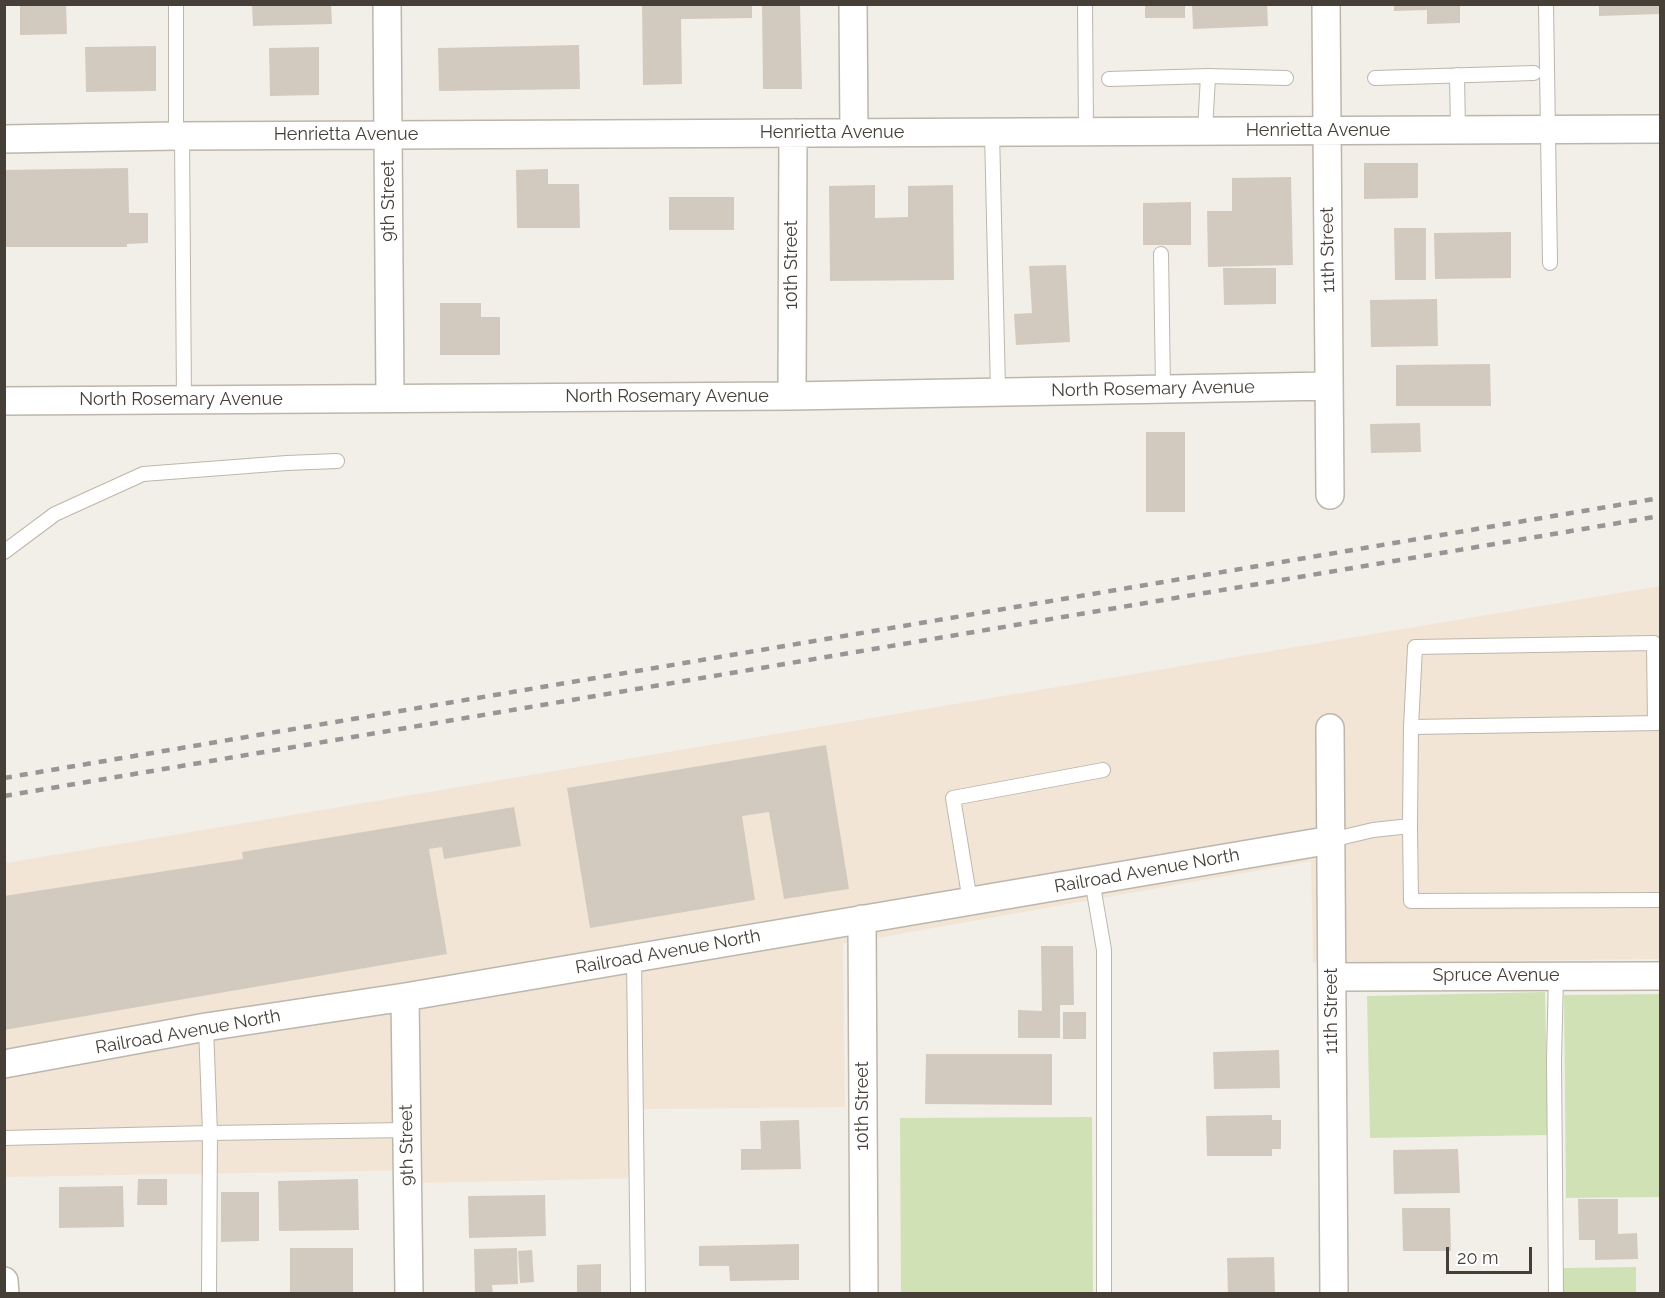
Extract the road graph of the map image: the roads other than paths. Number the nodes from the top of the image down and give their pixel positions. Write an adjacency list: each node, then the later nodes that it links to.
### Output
1 (176, 4): 23 (lane)
2 (387, 4): 22 (street, 9th Street)
3 (853, 4): 20 (street)
4 (1085, 4): 19 (lane)
5 (1326, 4): 17 (street, 11th Street)
6 (1546, 4): 15 (lane)
7 (1534, 73): 8 (lane)
8 (1457, 75): 11 (lane); 14 (lane)
9 (1208, 76): 10 (lane); 12 (lane); 16 (lane)
10 (1286, 78)
11 (1375, 78)
12 (1109, 79)
13 (1660, 129): 15 (street, Henrietta Avenue)
14 (1458, 130): 15 (street, Henrietta Avenue); 17 (street, Henrietta Avenue)
15 (1548, 130): 26 (lane)
16 (1205, 131): 17 (street, Henrietta Avenue); 19 (street, Henrietta Avenue)
17 (1327, 131): 27 (street, 11th Street)
18 (992, 132): 19 (street, Henrietta Avenue); 20 (street, Henrietta Avenue); 29 (lane)
19 (1086, 132)
20 (854, 133): 21 (street, Henrietta Avenue)
21 (793, 134): 22 (street, Henrietta Avenue); 30 (street, 10th Street)
22 (389, 135): 23 (street, Henrietta Avenue); 31 (street, 9th Street)
23 (179, 136): 24 (street, Henrietta Avenue); 32 (lane)
24 (4, 139)
25 (1161, 254): 28 (lane)
26 (1550, 263)
27 (1329, 386): 28 (street, North Rosemary Avenue); 35 (street, 11th Street)
28 (1163, 388): 29 (street, North Rosemary Avenue)
29 (998, 391): 30 (street, North Rosemary Avenue)
30 (792, 396): 31 (street, North Rosemary Avenue)
31 (390, 398): 32 (street, North Rosemary Avenue)
32 (184, 400): 33 (street, North Rosemary Avenue)
33 (4, 401)
34 (337, 461): 36 (lane)
35 (1330, 495)
36 (4, 552)
37 (1658, 723): 38 (lane); 38 (lane)
38 (1411, 727): 41 (lane)
39 (1330, 728): 42 (street, 11th Street)
40 (1103, 770): 45 (lane)
41 (1410, 826): 42 (lane); 44 (lane)
42 (1331, 840): 43 (street, Railroad Avenue North); 50 (street, 11th Street)
43 (1092, 880): 45 (street, Railroad Avenue North); 63 (lane)
44 (1660, 900)
45 (970, 901): 46 (street, Railroad Avenue North)
46 (862, 919): 47 (street, Railroad Avenue North); 62 (street, 10th Street)
47 (634, 958): 51 (street, Railroad Avenue North); 61 (lane)
48 (1556, 976): 49 (street, Spruce Avenue); 50 (street, Spruce Avenue); 65 (lane)
49 (1660, 976)
50 (1332, 977): 64 (street, 11th Street)
51 (405, 997): 52 (street, Railroad Avenue North); 54 (street, 9th Street)
52 (206, 1027): 53 (street, Railroad Avenue North); 55 (lane)
53 (4, 1065)
54 (407, 1130): 55 (lane); 60 (street, 9th Street)
55 (210, 1133): 56 (lane); 59 (lane)
56 (4, 1138)
57 (4, 1281): 58 (street)
58 (5, 1293)
59 (209, 1293)
60 (409, 1293)
61 (638, 1293)
62 (864, 1293)
63 (1104, 1293)
64 (1334, 1293)
65 (1556, 1293)

